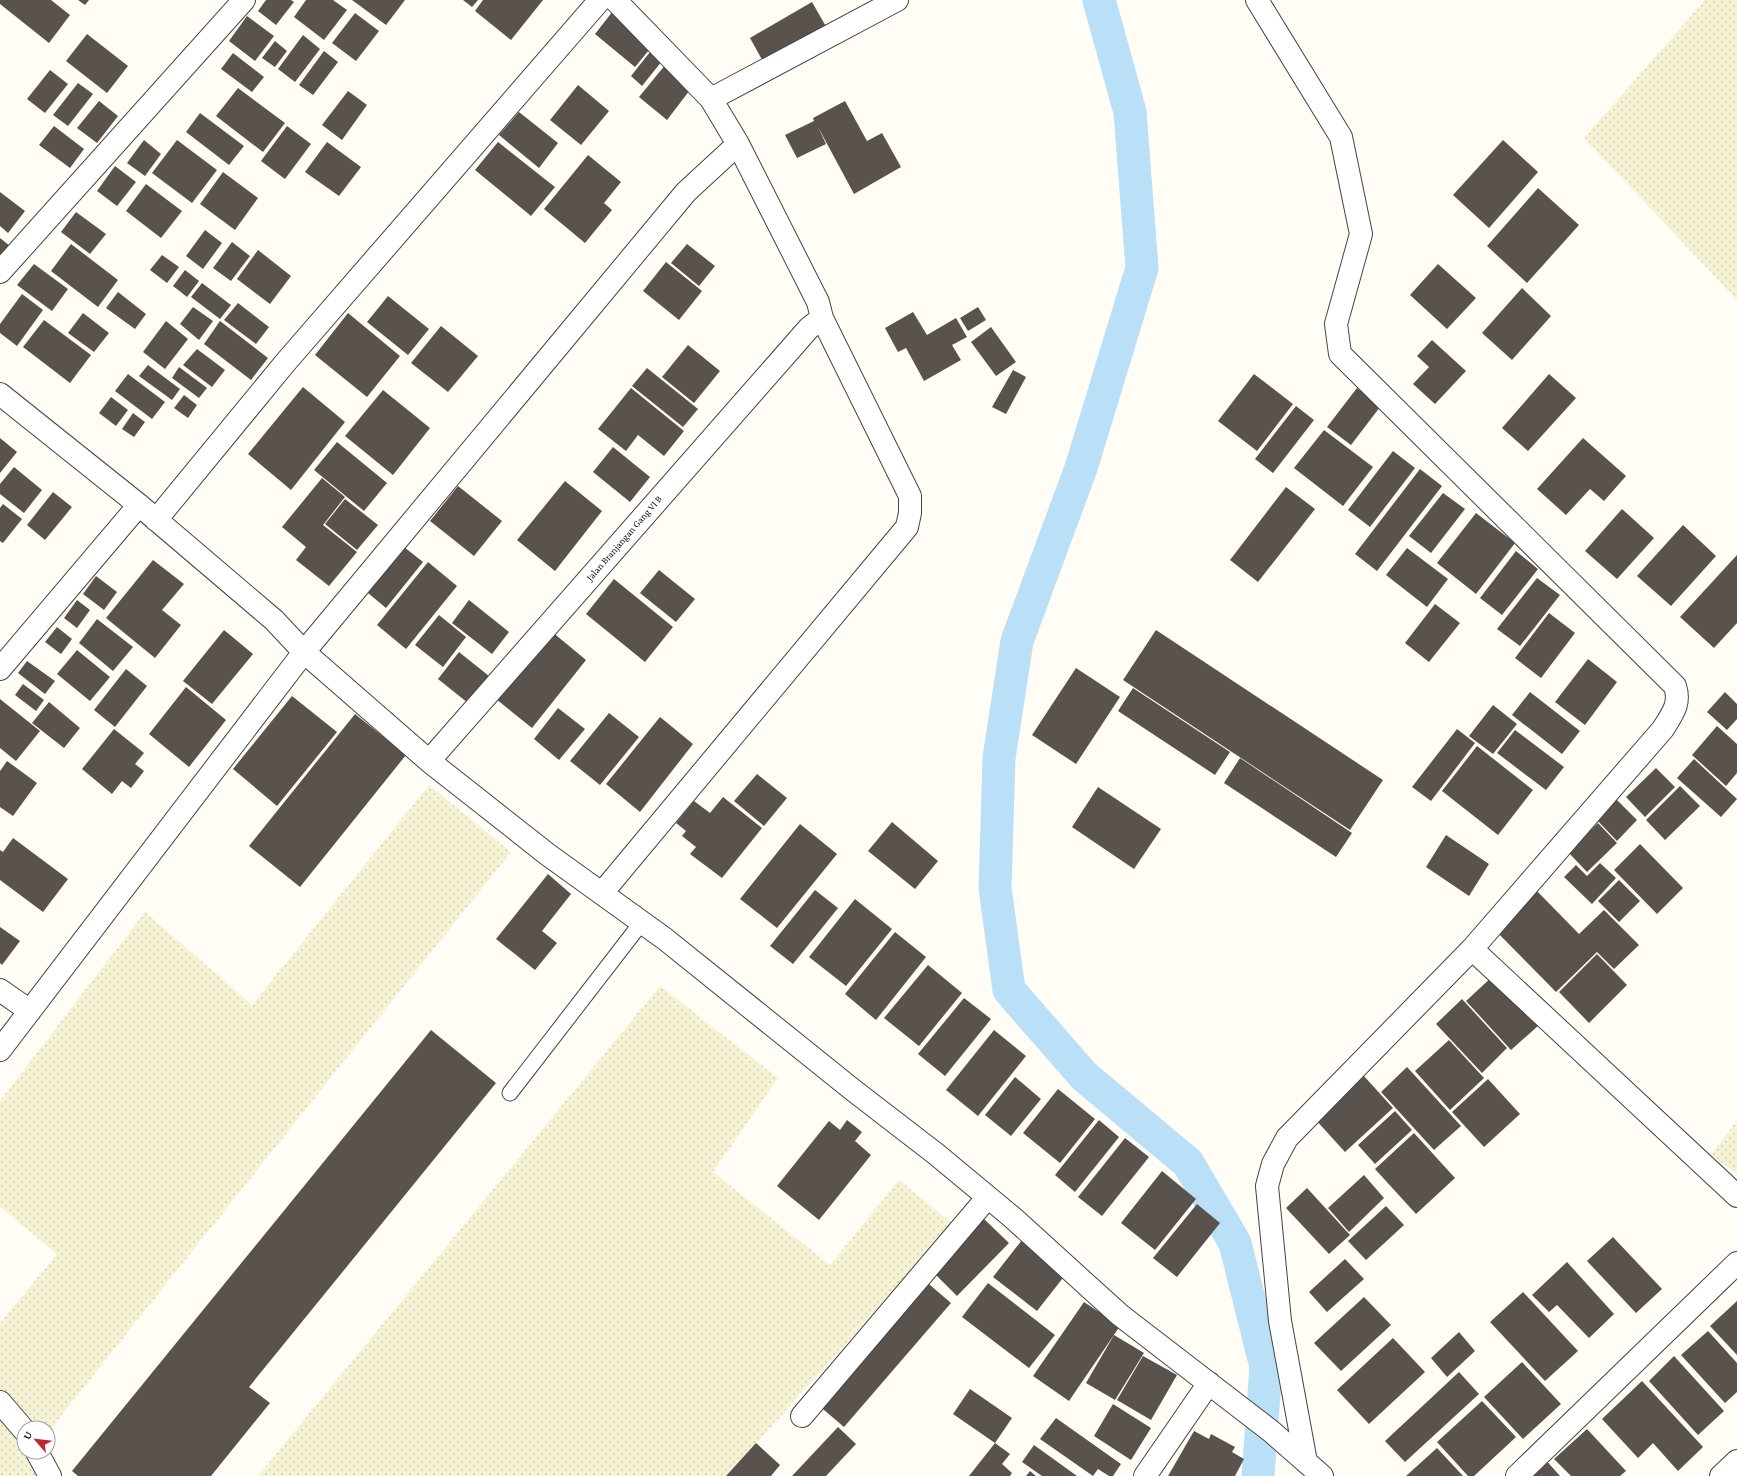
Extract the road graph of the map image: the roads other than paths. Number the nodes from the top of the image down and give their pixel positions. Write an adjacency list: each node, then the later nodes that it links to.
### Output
1 (244, 0): 8 (street)
2 (600, 0): 12 (street)
3 (615, 0): 6 (street)
4 (897, 0): 6 (street)
5 (1257, 0): 18 (street)
6 (711, 99): 7 (street)
7 (738, 144): 9 (street); 13 (street)
8 (0, 272)
9 (822, 318): 15 (street, Jalan Branjangan Gang VI B); 16 (street)
10 (0, 394): 11 (street)
11 (139, 505): 12 (street); 14 (street)
12 (156, 520): 13 (street)
13 (304, 652): 15 (street); 20 (street)
14 (0, 669)
15 (429, 761): 16 (street)
16 (602, 893): 17 (street)
17 (642, 922): 22 (lane); 24 (street)
18 (1472, 949): 23 (street); 32 (street)
19 (0, 990): 20 (street)
20 (30, 1011): 21 (street)
21 (0, 1050)
22 (510, 1093)
23 (1737, 1196)
24 (987, 1198): 26 (street); 28 (street)
25 (1737, 1263): 35 (street)
26 (1208, 1383): 32 (street); 34 (street)
27 (0, 1402): 29 (street)
28 (802, 1416)
29 (16, 1421)
30 (41, 1460): 33 (street)
31 (1737, 1461): 36 (street)
32 (1314, 1469)
33 (50, 1476)
34 (1145, 1476)
35 (1517, 1476)
36 (1721, 1476)

